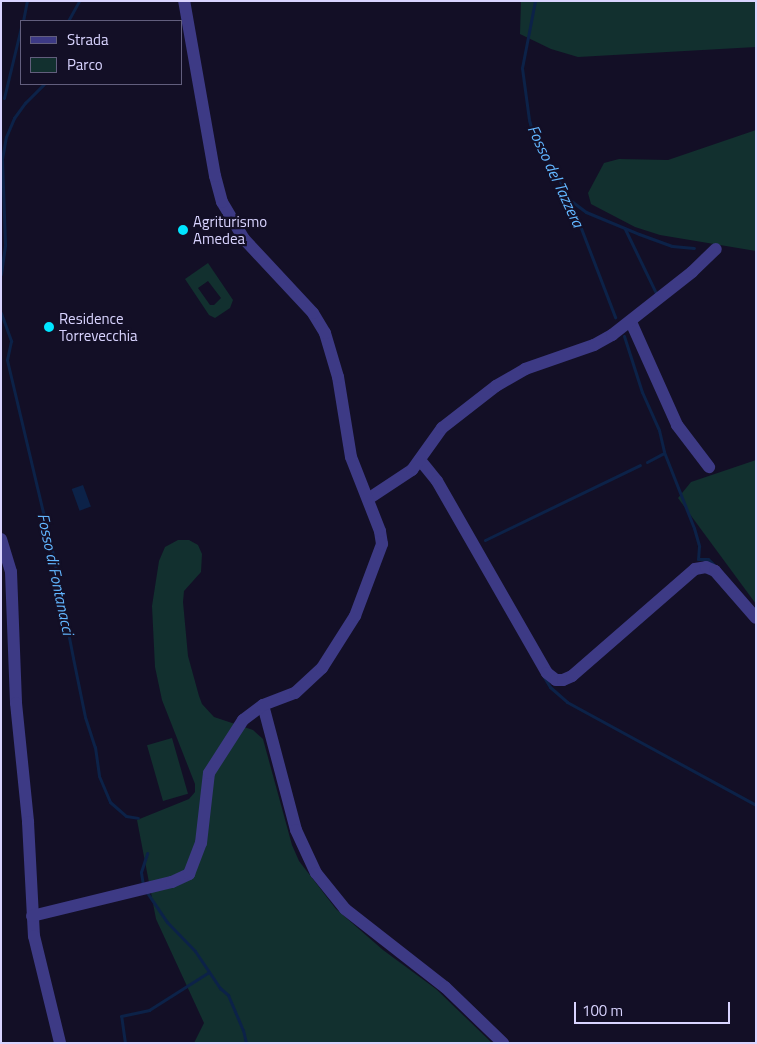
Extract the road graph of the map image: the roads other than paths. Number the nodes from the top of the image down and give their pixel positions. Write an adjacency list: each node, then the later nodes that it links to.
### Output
1 (184, 1): 6 (street)
2 (716, 249): 3 (street)
3 (631, 322): 4 (street); 5 (street)
4 (420, 460): 6 (street); 8 (street)
5 (709, 467)
6 (368, 499): 9 (street)
7 (1, 539): 10 (street)
8 (756, 618)
9 (262, 705): 10 (street); 12 (street)
10 (32, 916): 11 (street)
11 (60, 1043)
12 (503, 1043)

